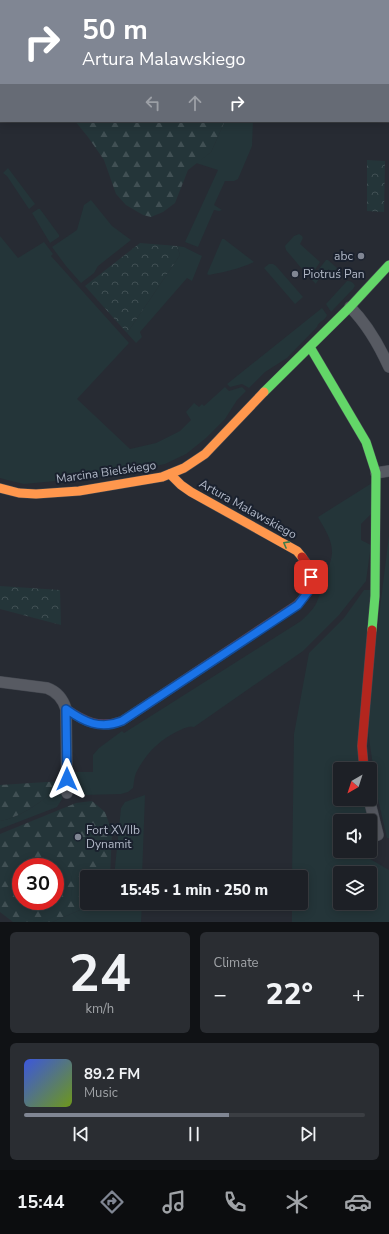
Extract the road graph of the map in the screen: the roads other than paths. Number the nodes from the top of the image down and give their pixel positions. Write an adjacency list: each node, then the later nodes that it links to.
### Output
1 (389, 265): 2 (street, Marcina Bielskiego)
2 (350, 307): 3 (street, Marcina Bielskiego); 4 (street)
3 (310, 347): 6 (street); 7 (street, Marcina Bielskiego)
4 (389, 367)
5 (389, 471): 6 (street)
6 (376, 473): 11 (street)
7 (170, 474): 8 (street, Marcina Bielskiego); 10 (street, Artura Malawskiego, one-way to 7)
8 (0, 488)
9 (0, 682): 10 (street)
10 (66, 709): 12 (street)
11 (363, 762)
12 (67, 793)
13 (371, 806): 14 (street)
14 (378, 835)

